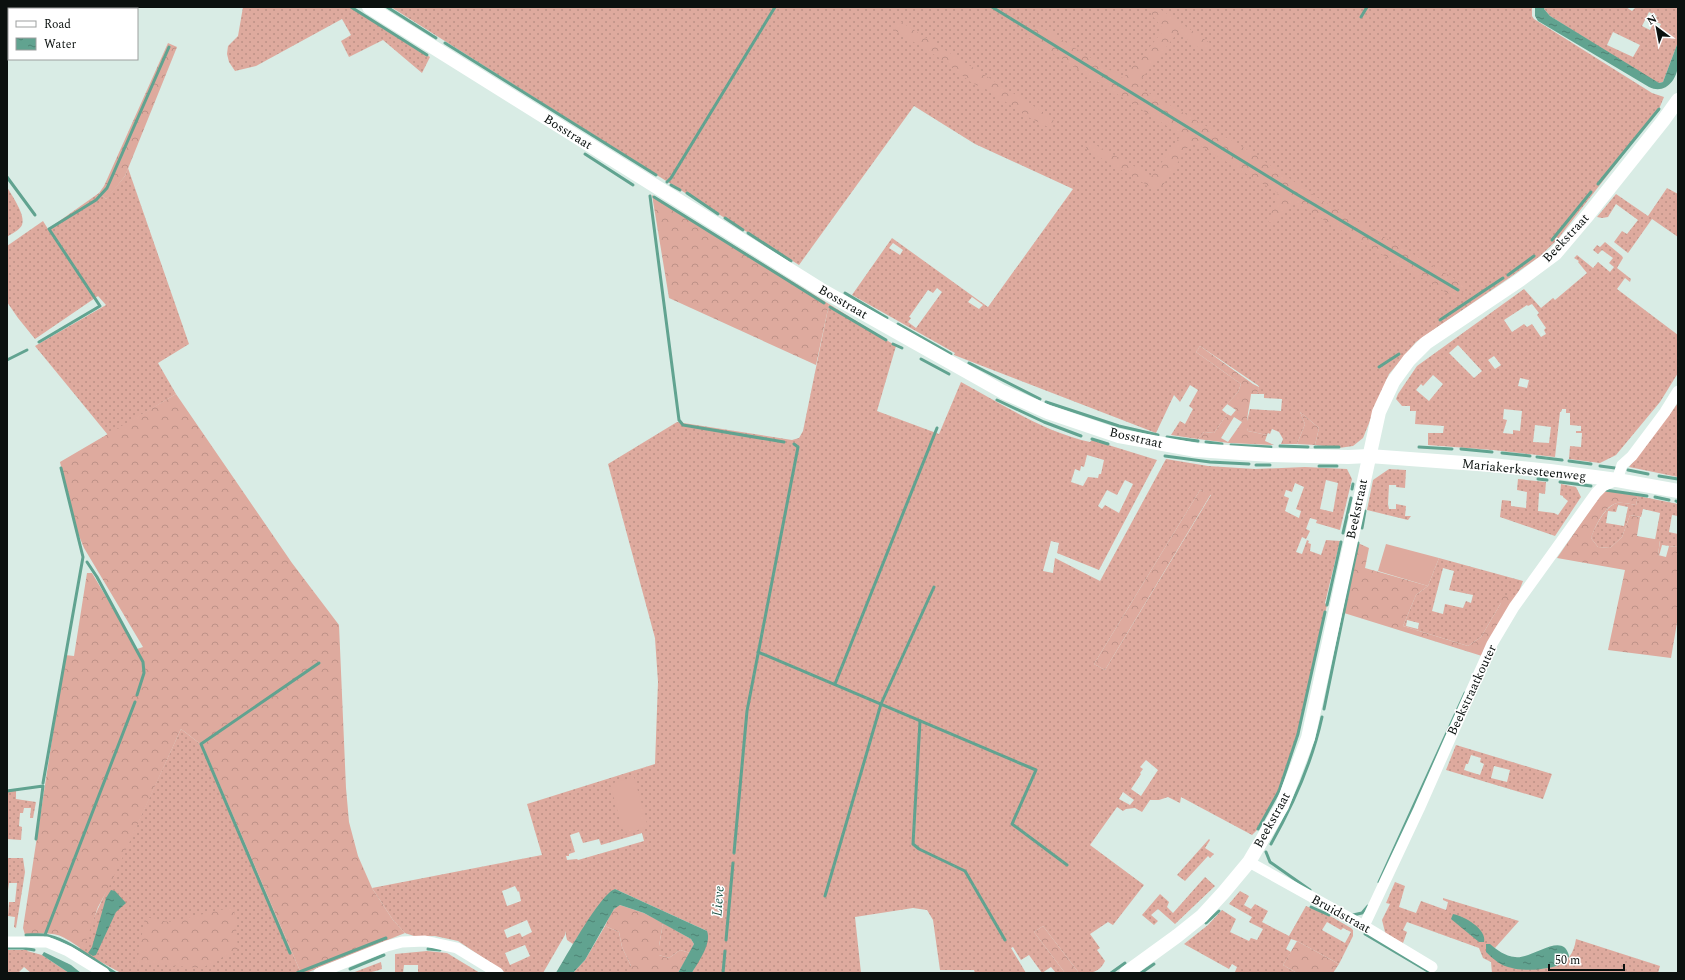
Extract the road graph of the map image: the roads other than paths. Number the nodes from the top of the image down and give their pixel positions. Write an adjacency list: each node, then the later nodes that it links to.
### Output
1 (369, 7): 4 (street, Bosstraat)
2 (1678, 100): 4 (street, Beekstraat)
3 (1678, 391): 5 (street)
4 (1369, 456): 5 (street, Mariakerksesteenweg); 7 (street, Beekstraat)
5 (1617, 480): 6 (street, Mariakerksesteenweg); 8 (street, Beekstraatkouter)
6 (1678, 491)
7 (1249, 862): 8 (street, Bruidstraat); 14 (street, Beekstraat)
8 (1364, 926): 10 (street, Bruidstraat)
9 (7, 942): 11 (street)
10 (1432, 967)
11 (104, 973)
12 (319, 973): 13 (street)
13 (498, 973)
14 (1126, 973)

